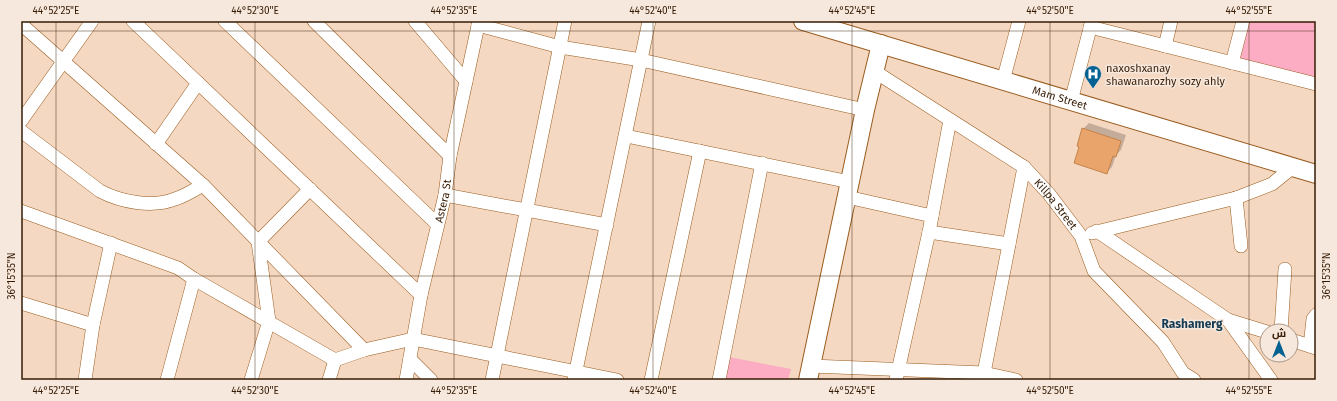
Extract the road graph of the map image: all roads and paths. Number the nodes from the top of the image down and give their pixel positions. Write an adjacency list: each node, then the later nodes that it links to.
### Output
1 (92, 21): 19 (street)
2 (133, 21): 24 (street)
3 (225, 21): 47 (street)
4 (314, 21): 34 (street)
5 (414, 21): 22 (street)
6 (565, 21): 17 (street)
7 (648, 21): 18 (street)
8 (803, 21): 15 (street, Mam Street)
9 (1019, 21): 23 (street)
10 (1171, 21): 16 (street)
11 (1243, 21): 20 (street)
12 (478, 23): 17 (street); 22 (street, Astera St)
13 (1091, 24): 16 (street); 26 (street)
14 (21, 25): 19 (street)
15 (881, 44): 21 (street); 23 (street, Mam Street)
16 (1165, 46): 20 (street)
17 (560, 47): 18 (street); 44 (street)
18 (641, 60): 27 (street); 31 (street)
19 (63, 62): 29 (street); 32 (street)
20 (1232, 63): 25 (street)
21 (874, 71): 27 (street); 28 (street, Killpa Street)
22 (466, 81): 34 (street, Astera St)
23 (1003, 81): 26 (street, Mam Street)
24 (198, 83): 32 (street); 40 (street)
25 (1316, 84)
26 (1071, 101): 37 (street, Mam Street)
27 (864, 110): 41 (street)
28 (950, 120): 36 (street, Killpa Street); 46 (street)
29 (21, 121)
30 (21, 131): 39 (street)
31 (626, 136): 33 (street); 48 (street)
32 (156, 144): 39 (street)
33 (700, 151): 35 (street); 86 (street)
34 (450, 156): 42 (street, Astera St)
35 (762, 163): 41 (street); 87 (street)
36 (1024, 167): 51 (street, Killpa Street); 54 (street)
37 (1293, 167): 38 (street, Mam Street); 43 (street)
38 (1316, 174)
39 (202, 185): 52 (street)
40 (310, 189): 52 (street); 58 (street)
41 (848, 190): 46 (street); 74 (street)
42 (445, 195): 44 (street); 47 (street, Astera St)
43 (1236, 198): 49 (street); 55 (street)
44 (527, 210): 48 (street); 70 (street)
45 (21, 211): 53 (street)
46 (932, 216): 50 (street)
47 (437, 224): 58 (street, Astera St)
48 (607, 225): 75 (street)
49 (1097, 231): 51 (street); 61 (street)
50 (929, 232): 54 (street); 76 (street)
51 (1081, 236): 89 (street, Killpa Street)
52 (258, 242): 62 (street); 69 (street)
53 (111, 243): 57 (street); 64 (street)
54 (1009, 244): 73 (street)
55 (1240, 246)
56 (1285, 269): 63 (street)
57 (194, 279): 62 (street); 79 (street)
58 (421, 295): 66 (street, Astera St)
59 (21, 303): 64 (street)
60 (1316, 314): 68 (street)
61 (1228, 320): 65 (street); 90 (street)
62 (268, 322): 72 (street); 80 (street)
63 (1282, 323)
64 (93, 325): 78 (street)
65 (1259, 330)
66 (413, 339): 69 (street); 70 (street); 71 (street, Astera St)
67 (1299, 343): 68 (street)
68 (1313, 347)
69 (364, 350): 72 (street)
70 (497, 355): 75 (street); 84 (street)
71 (410, 359): 82 (street, Astera St); 83 (street)
72 (335, 360): 81 (street)
73 (984, 372): 77 (street); 88 (street)
74 (809, 373): 76 (street)
75 (575, 375): 85 (street)
76 (898, 375): 77 (street)
77 (950, 376)
78 (85, 380)
79 (167, 380)
80 (250, 380)
81 (329, 380)
82 (406, 380)
83 (431, 380)
84 (492, 380)
85 (617, 380)
86 (651, 380)
87 (719, 380)
88 (1016, 380)
89 (1194, 380)
90 (1271, 380)

